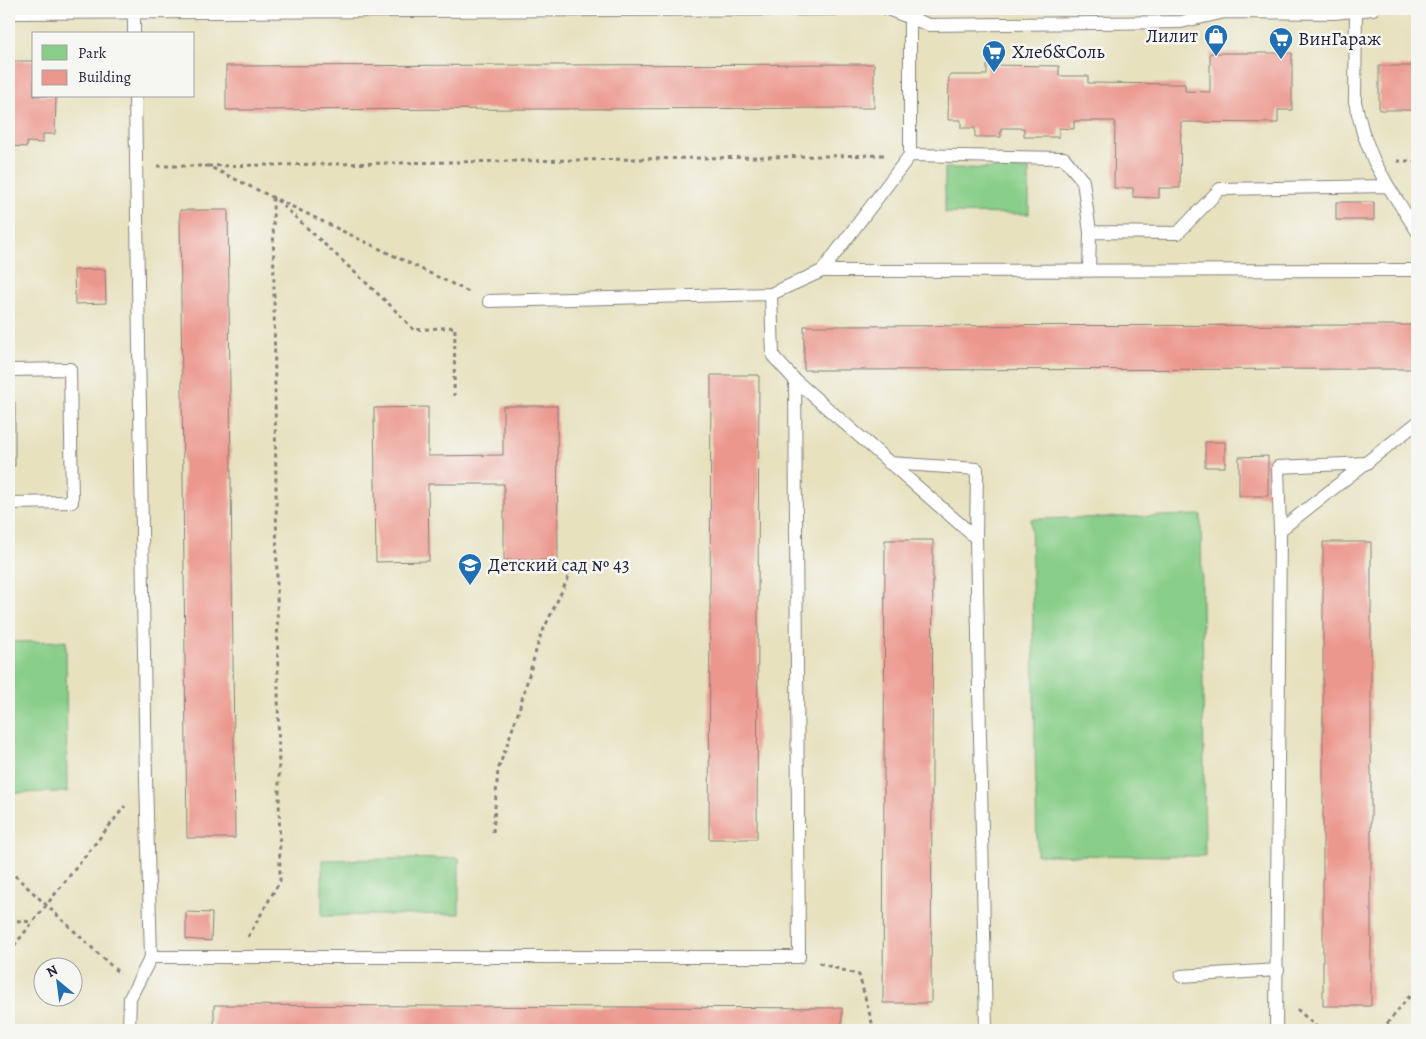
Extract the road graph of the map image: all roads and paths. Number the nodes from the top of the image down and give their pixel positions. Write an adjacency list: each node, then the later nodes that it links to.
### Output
1 (837, 9): 5 (lane)
2 (888, 9): 7 (lane)
3 (1373, 9): 4 (lane)
4 (1356, 10): 7 (lane); 13 (lane)
5 (134, 11): 6 (lane); 8 (lane)
6 (9, 12)
7 (910, 13): 10 (lane)
8 (134, 32)
9 (135, 98): 11 (lane)
10 (910, 155): 12 (path); 16 (lane); 18 (lane)
11 (136, 166): 12 (path); 32 (lane)
12 (208, 166): 14 (path)
13 (1388, 186): 15 (lane); 16 (lane)
14 (273, 196): 21 (path); 24 (path); 40 (path)
15 (1417, 231)
16 (1090, 232): 19 (lane)
17 (1417, 270): 19 (lane)
18 (822, 271): 19 (lane); 20 (lane)
19 (1089, 271)
20 (771, 294): 21 (lane); 23 (lane)
21 (489, 301)
22 (9, 370): 28 (lane)
23 (794, 380): 26 (lane); 41 (lane)
24 (454, 396)
25 (1417, 423): 27 (lane)
26 (890, 463): 30 (lane); 30 (lane)
27 (1368, 463): 29 (lane); 29 (lane)
28 (9, 503)
29 (1280, 530): 42 (lane)
30 (976, 538): 48 (lane)
31 (572, 570): 33 (path)
32 (146, 779): 35 (path); 39 (lane)
33 (493, 832)
34 (9, 870): 35 (path)
35 (46, 905): 37 (path); 44 (path)
36 (9, 920): 37 (path)
37 (33, 922): 38 (path)
38 (9, 952)
39 (151, 957): 40 (lane); 44 (lane)
40 (237, 957): 41 (lane)
41 (799, 957): 47 (path)
42 (1278, 970): 43 (lane); 49 (lane)
43 (1181, 976)
44 (135, 988): 46 (lane)
45 (1417, 990): 50 (path)
46 (129, 1030)
47 (874, 1030)
48 (986, 1030)
49 (1276, 1030)
50 (1382, 1030)

